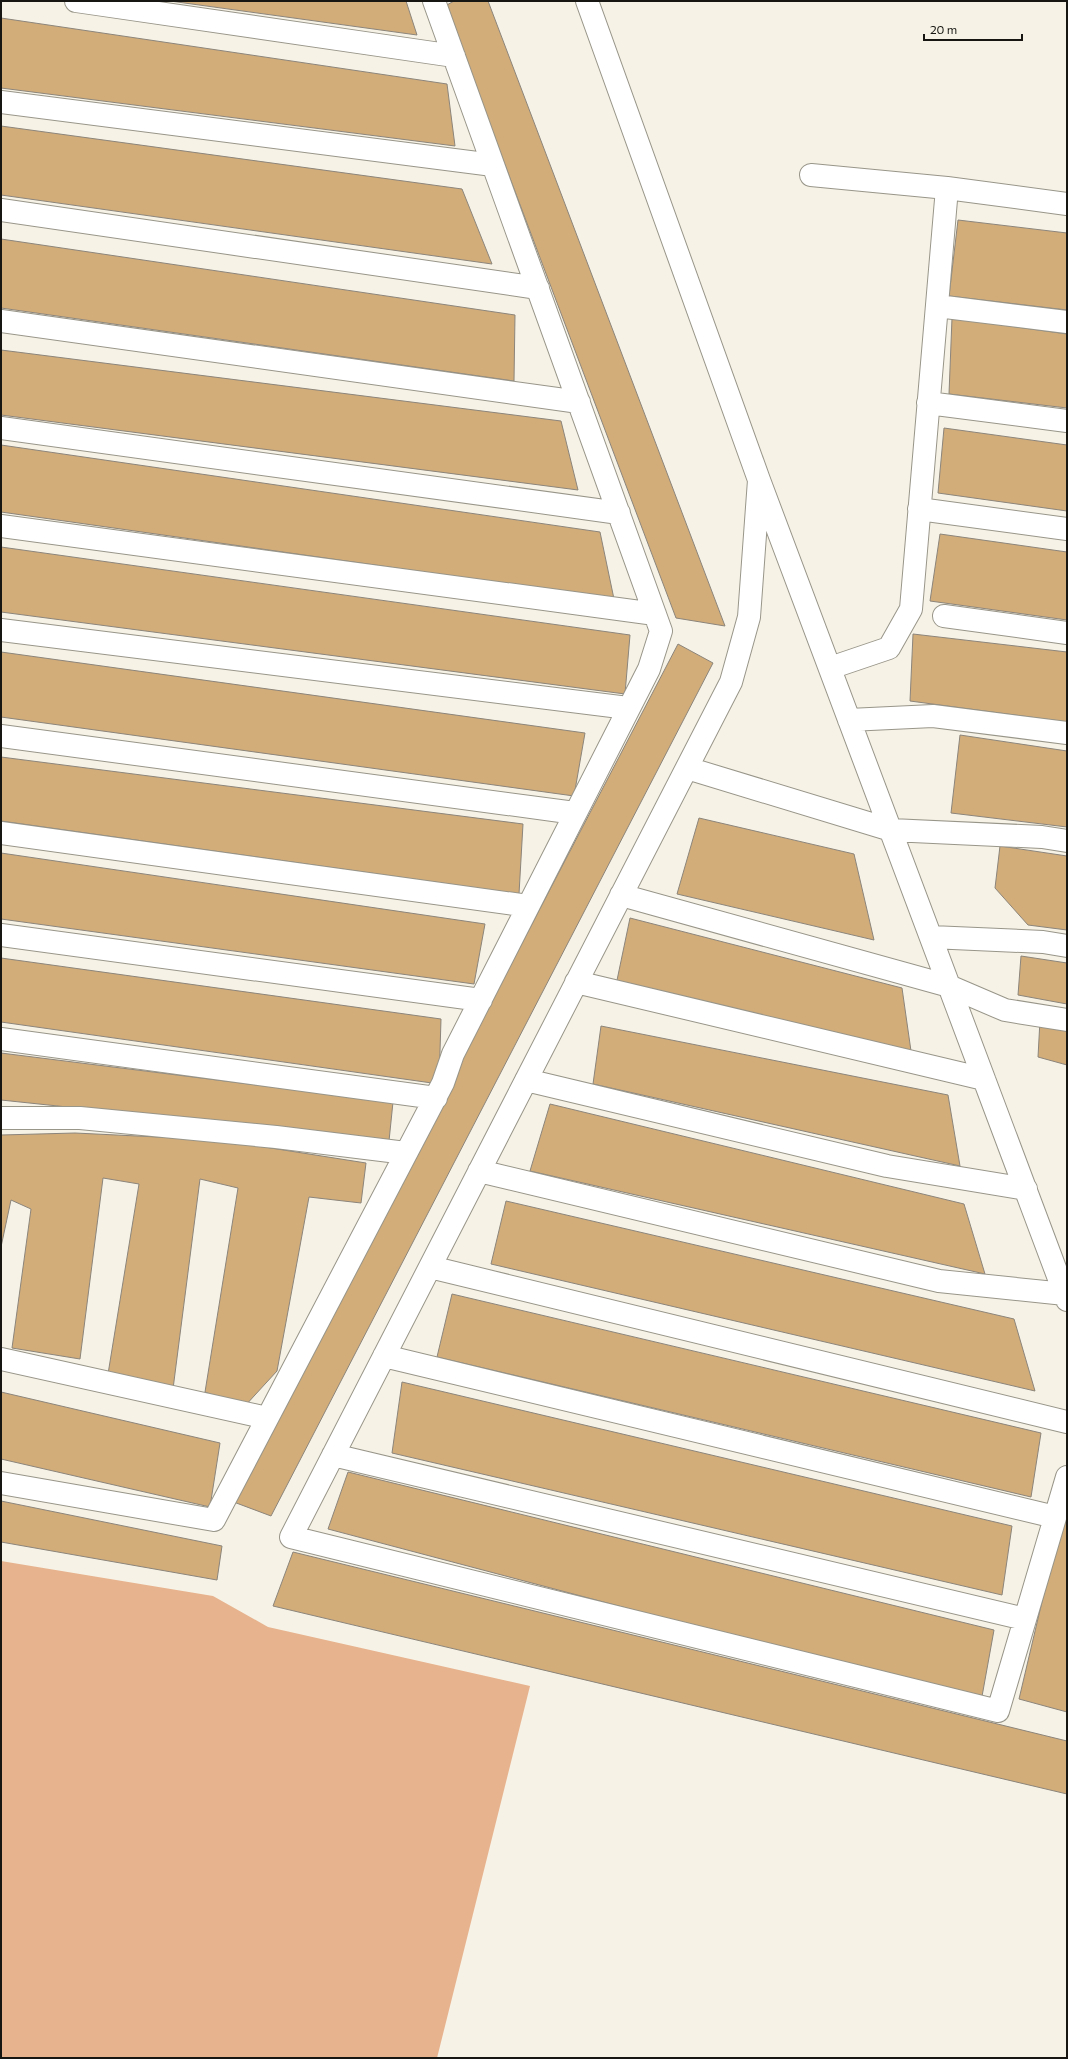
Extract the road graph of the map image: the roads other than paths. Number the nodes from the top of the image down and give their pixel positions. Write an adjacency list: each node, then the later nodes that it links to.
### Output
1 (76, 1): 4 (street)
2 (434, 1): 4 (street)
3 (587, 1): 19 (street)
4 (454, 56): 6 (street)
5 (1, 102): 6 (street)
6 (493, 165): 11 (street)
7 (811, 175): 8 (street)
8 (947, 188): 9 (street); 12 (street)
9 (1067, 204)
10 (1, 210): 11 (street)
11 (538, 288): 15 (street)
12 (936, 306): 14 (street); 16 (street)
13 (1, 322): 15 (street)
14 (1067, 322)
15 (579, 402): 21 (street)
16 (928, 403): 17 (street); 20 (street)
17 (1067, 421)
18 (1, 428): 21 (street)
19 (759, 480): 28 (street); 33 (street)
20 (919, 509): 23 (street); 28 (street)
21 (619, 513): 24 (street)
22 (1, 526): 24 (street)
23 (1067, 529)
24 (655, 614): 29 (street)
25 (944, 616): 27 (street)
26 (1, 630): 29 (street)
27 (1067, 633)
28 (830, 668): 30 (street)
29 (628, 708): 34 (street)
30 (849, 720): 31 (street); 35 (street)
31 (1067, 734)
32 (1, 736): 34 (street)
33 (687, 768): 35 (street); 38 (street)
34 (575, 813): 39 (street)
35 (891, 830): 37 (street); 41 (street)
36 (1, 833): 39 (street)
37 (1067, 841)
38 (621, 895): 43 (street); 44 (street)
39 (528, 906): 45 (street)
40 (1, 935): 45 (street)
41 (931, 937): 42 (street); 44 (street)
42 (1067, 946)
43 (576, 982): 48 (street); 49 (street)
44 (949, 986): 46 (street); 48 (street)
45 (481, 1000): 50 (street)
46 (1067, 1020)
47 (1, 1039): 50 (street)
48 (984, 1079): 54 (street)
49 (526, 1080): 53 (street); 54 (street)
50 (436, 1098): 52 (street)
51 (1, 1118): 52 (street)
52 (406, 1153): 59 (street)
53 (479, 1171): 55 (street); 56 (street)
54 (1026, 1189): 56 (street)
55 (430, 1267): 57 (street); 60 (street)
56 (1066, 1297)
57 (384, 1356): 61 (street); 64 (street)
58 (1, 1359): 59 (street)
59 (267, 1418): 63 (street)
60 (1067, 1422)
61 (333, 1455): 65 (street); 65 (street)
62 (1067, 1477): 64 (street)
63 (1, 1484)
64 (1055, 1517): 65 (street)
65 (1026, 1619)

